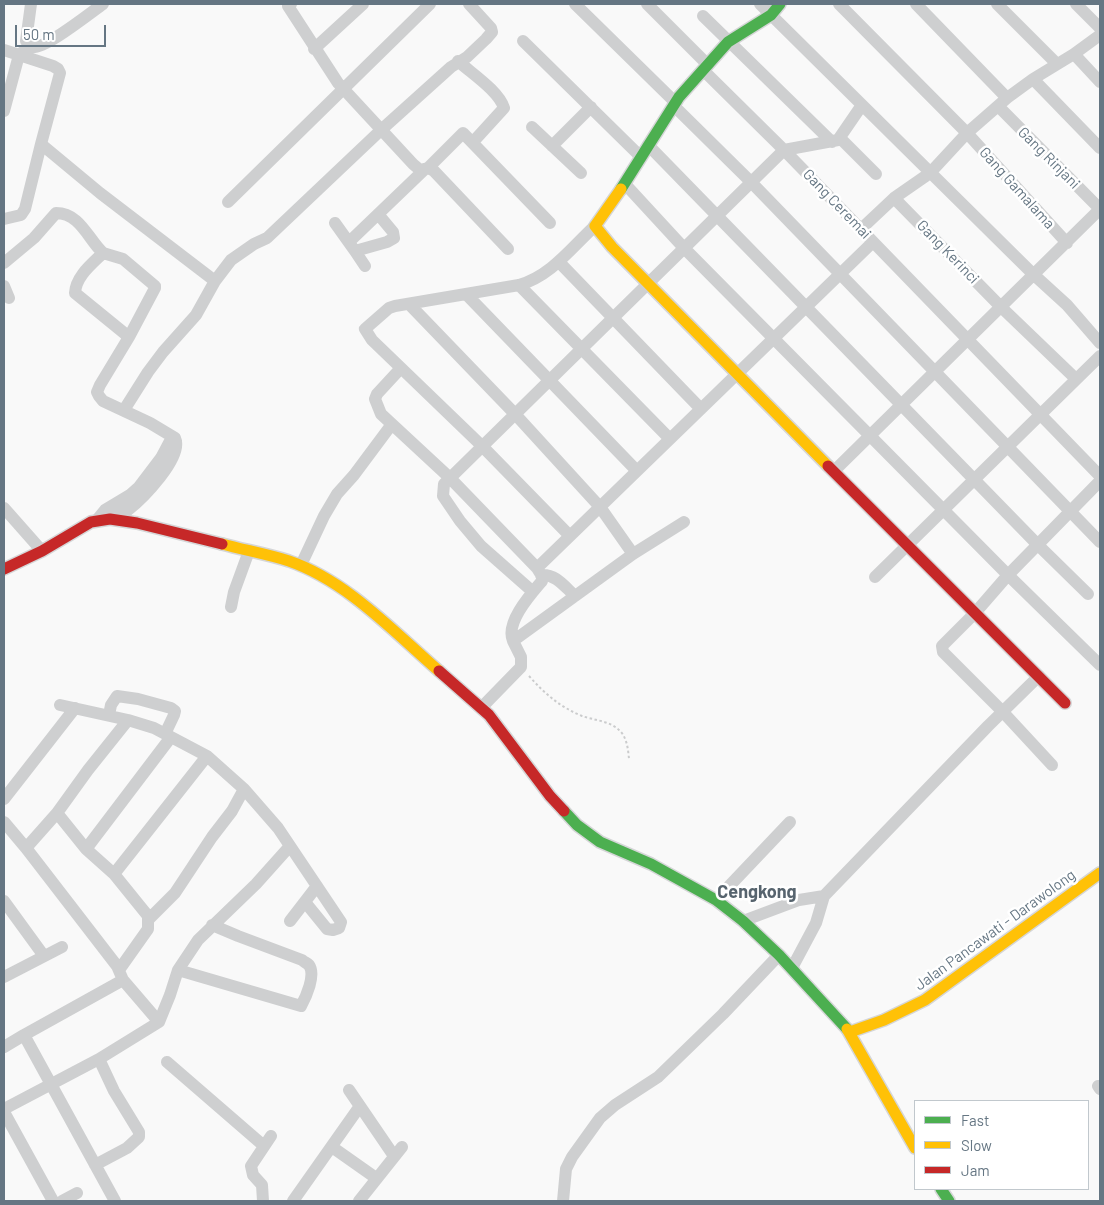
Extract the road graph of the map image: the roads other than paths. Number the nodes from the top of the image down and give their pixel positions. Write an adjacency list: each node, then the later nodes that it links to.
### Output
1 (31, 4): 21 (street)
2 (103, 4): 21 (street)
3 (363, 4): 22 (street)
4 (430, 4): 31 (street)
5 (469, 4): 26 (street)
6 (575, 4): 33 (street)
7 (647, 4): 28 (street, Gang Ceremai)
8 (760, 4): 15 (street)
9 (780, 4): 15 (street)
10 (839, 4): 39 (street, Gang Gamalama)
11 (916, 4): 32 (street, Gang Rinjani)
12 (997, 4): 27 (street)
13 (1076, 4): 17 (street)
14 (289, 5): 22 (street)
15 (771, 15): 20 (street); 34 (street)
16 (703, 16): 20 (street)
17 (1100, 28)
18 (1100, 35): 24 (street)
19 (523, 41): 35 (street)
20 (728, 42): 28 (street); 40 (street)
21 (31, 47): 25 (street)
22 (314, 49): 31 (street)
23 (4, 50): 25 (street)
24 (1074, 54): 27 (street); 30 (street)
25 (19, 55): 36 (street); 42 (street)
26 (458, 61): 38 (street); 41 (street)
27 (1057, 64): 29 (street)
28 (705, 68): 33 (street); 45 (street, Gang Ceremai)
29 (1033, 79): 32 (street); 44 (street)
30 (1100, 82)
31 (344, 90): 38 (street); 54 (street)
32 (1003, 102): 39 (street); 55 (street, Gang Rinjani)
33 (675, 105): 46 (street); 51 (street)
34 (862, 105): 40 (street); 48 (street)
35 (591, 107): 43 (street); 46 (street)
36 (4, 111)
37 (532, 128): 43 (street)
38 (381, 130): 47 (street); 74 (street)
39 (967, 133): 48 (street); 64 (street, Gang Gamalama)
40 (836, 140): 45 (street); 50 (street)
41 (473, 142): 47 (street); 60 (street)
42 (40, 144): 58 (street); 74 (street)
43 (552, 146): 49 (street)
44 (1100, 148)
45 (784, 150): 51 (street); 62 (street, Gang Ceremai)
46 (645, 151): 52 (street); 57 (street)
47 (426, 169): 56 (street); 67 (street)
48 (930, 172): 53 (street); 73 (street)
49 (581, 174)
50 (876, 174)
51 (751, 182): 57 (street); 72 (street)
52 (625, 184): 61 (street); 66 (street)
53 (894, 198): 62 (street); 82 (street, Gang Kerinci)
54 (228, 202)
55 (1100, 210): 64 (street)
56 (378, 214): 65 (street); 65 (street)
57 (717, 216): 66 (street); 81 (street)
58 (4, 218)
59 (335, 223): 65 (street)
60 (550, 224)
61 (595, 226): 69 (street); 75 (street)
62 (861, 229): 63 (street, Gang Ceremai)
63 (873, 242): 72 (street); 86 (street, Gang Ceremai)
64 (1067, 242): 73 (street)
65 (352, 246): 71 (street)
66 (684, 248): 75 (street); 85 (street)
67 (508, 249)
68 (103, 253): 70 (street); 84 (street); 84 (street)
69 (559, 262): 76 (street); 83 (street)
70 (4, 263)
71 (365, 266)
72 (840, 274): 81 (street); 91 (street)
73 (1033, 274): 82 (street); 87 (street)
74 (215, 281): 97 (street)
75 (648, 283): 83 (street); 92 (street)
76 (519, 285): 78 (street); 88 (street)
77 (4, 286): 79 (street)
78 (466, 294): 80 (street); 94 (street)
79 (9, 298)
80 (408, 304): 90 (street); 98 (street)
81 (806, 307): 85 (street); 95 (street)
82 (1001, 307): 86 (street); 93 (street, Gang Kerinci)
83 (613, 318): 88 (street); 96 (street)
84 (129, 337): 97 (street)
85 (774, 338): 92 (street); 101 (street)
86 (968, 339): 91 (street); 99 (street, Gang Ceremai)
87 (1100, 343)
88 (581, 349): 94 (street); 102 (street)
89 (1100, 356): 93 (street)
90 (401, 368): 100 (street); 103 (street)
91 (935, 372): 95 (street); 104 (street)
92 (737, 374): 96 (street); 106 (street)
93 (1076, 379): 99 (street)
94 (549, 380): 98 (street); 105 (street)
95 (902, 405): 101 (street); 110 (street)
96 (701, 409): 102 (street)
97 (124, 410): 108 (street)
98 (515, 414): 103 (street); 112 (street)
99 (1040, 415): 104 (street); 107 (street, Gang Ceremai)
100 (392, 424): 109 (street); 126 (street)
101 (870, 435): 106 (street); 114 (street)
102 (670, 439): 105 (street)
103 (482, 446): 109 (street); 119 (street)
104 (1009, 447): 110 (street); 115 (street)
105 (637, 471): 112 (street)
106 (834, 471): 122 (street)
107 (1100, 476)
108 (153, 478): 116 (street); 117 (street)
109 (450, 478): 128 (street); 131 (street)
110 (975, 480): 114 (street); 121 (street)
111 (1100, 481): 115 (street)
112 (600, 507): 119 (street); 125 (street)
113 (4, 508): 123 (street)
114 (944, 509): 122 (street); 129 (street)
115 (1070, 512): 120 (street); 121 (street)
116 (110, 519): 117 (street); 124 (street)
117 (96, 521): 123 (street)
118 (684, 522): 125 (street)
119 (570, 536): 128 (street)
120 (1100, 542)
121 (1038, 545): 129 (street); 132 (street)
122 (907, 546): 130 (street); 135 (street)
123 (42, 551): 127 (street)
124 (249, 551): 126 (street); 134 (street)
125 (633, 554): 133 (street)
126 (301, 565): 142 (street)
127 (4, 569)
128 (539, 571): 131 (street); 133 (street)
129 (1008, 575): 135 (street); 137 (street)
130 (874, 577)
131 (532, 591): 136 (street)
132 (1088, 594)
133 (575, 596): 136 (street)
134 (231, 607)
135 (976, 613): 138 (street); 143 (street)
136 (513, 641): 142 (street)
137 (1100, 665)
138 (1039, 676): 139 (street); 143 (street)
139 (1064, 703)
140 (60, 705): 141 (street)
141 (75, 708): 144 (street); 150 (street)
142 (481, 708): 161 (street)
143 (1002, 711): 148 (street); 160 (street)
144 (109, 715): 145 (street); 146 (street)
145 (128, 720): 146 (street); 151 (street)
146 (168, 736): 147 (street); 156 (street)
147 (208, 756): 149 (street); 158 (street)
148 (1052, 765)
149 (244, 789): 154 (street); 164 (street)
150 (4, 799)
151 (57, 814): 155 (street); 156 (street)
152 (4, 822): 155 (street)
153 (790, 822): 161 (street)
154 (290, 846): 159 (street); 167 (street)
155 (26, 848): 173 (street)
156 (86, 849): 158 (street)
157 (1100, 873): 176 (street, Jalan Pancawati - Darawolong)
158 (114, 874): 164 (street)
159 (317, 886): 162 (street); 162 (street)
160 (824, 896): 165 (street); 171 (street)
161 (716, 900): 165 (street)
162 (305, 902): 166 (street)
163 (5, 907): 170 (street)
164 (149, 919): 173 (street)
165 (743, 920): 169 (street)
166 (290, 921)
167 (212, 925): 172 (street); 172 (street)
168 (62, 947): 170 (street)
169 (778, 955): 171 (street); 197 (street)
170 (44, 956): 174 (street)
171 (792, 968): 176 (street)
172 (178, 970): 175 (street)
173 (121, 975): 175 (street); 177 (street)
174 (4, 977)
175 (159, 1022): 179 (street)
176 (850, 1032): 185 (street)
177 (24, 1034): 178 (street); 181 (street)
178 (4, 1047)
179 (99, 1060): 181 (street); 187 (street)
180 (167, 1062): 194 (street)
181 (50, 1084): 184 (street); 187 (street)
182 (349, 1090): 183 (street)
183 (360, 1106): 186 (street); 188 (street)
184 (4, 1110): 191 (street)
185 (914, 1146)
186 (332, 1147): 188 (street); 195 (street)
187 (95, 1165): 193 (street)
188 (376, 1178): 196 (street)
189 (942, 1190): 198 (street)
190 (77, 1193): 192 (street)
191 (53, 1201)
192 (62, 1201)
193 (115, 1201)
194 (263, 1201)
195 (293, 1201)
196 (360, 1201)
197 (563, 1201)
198 (949, 1201)

